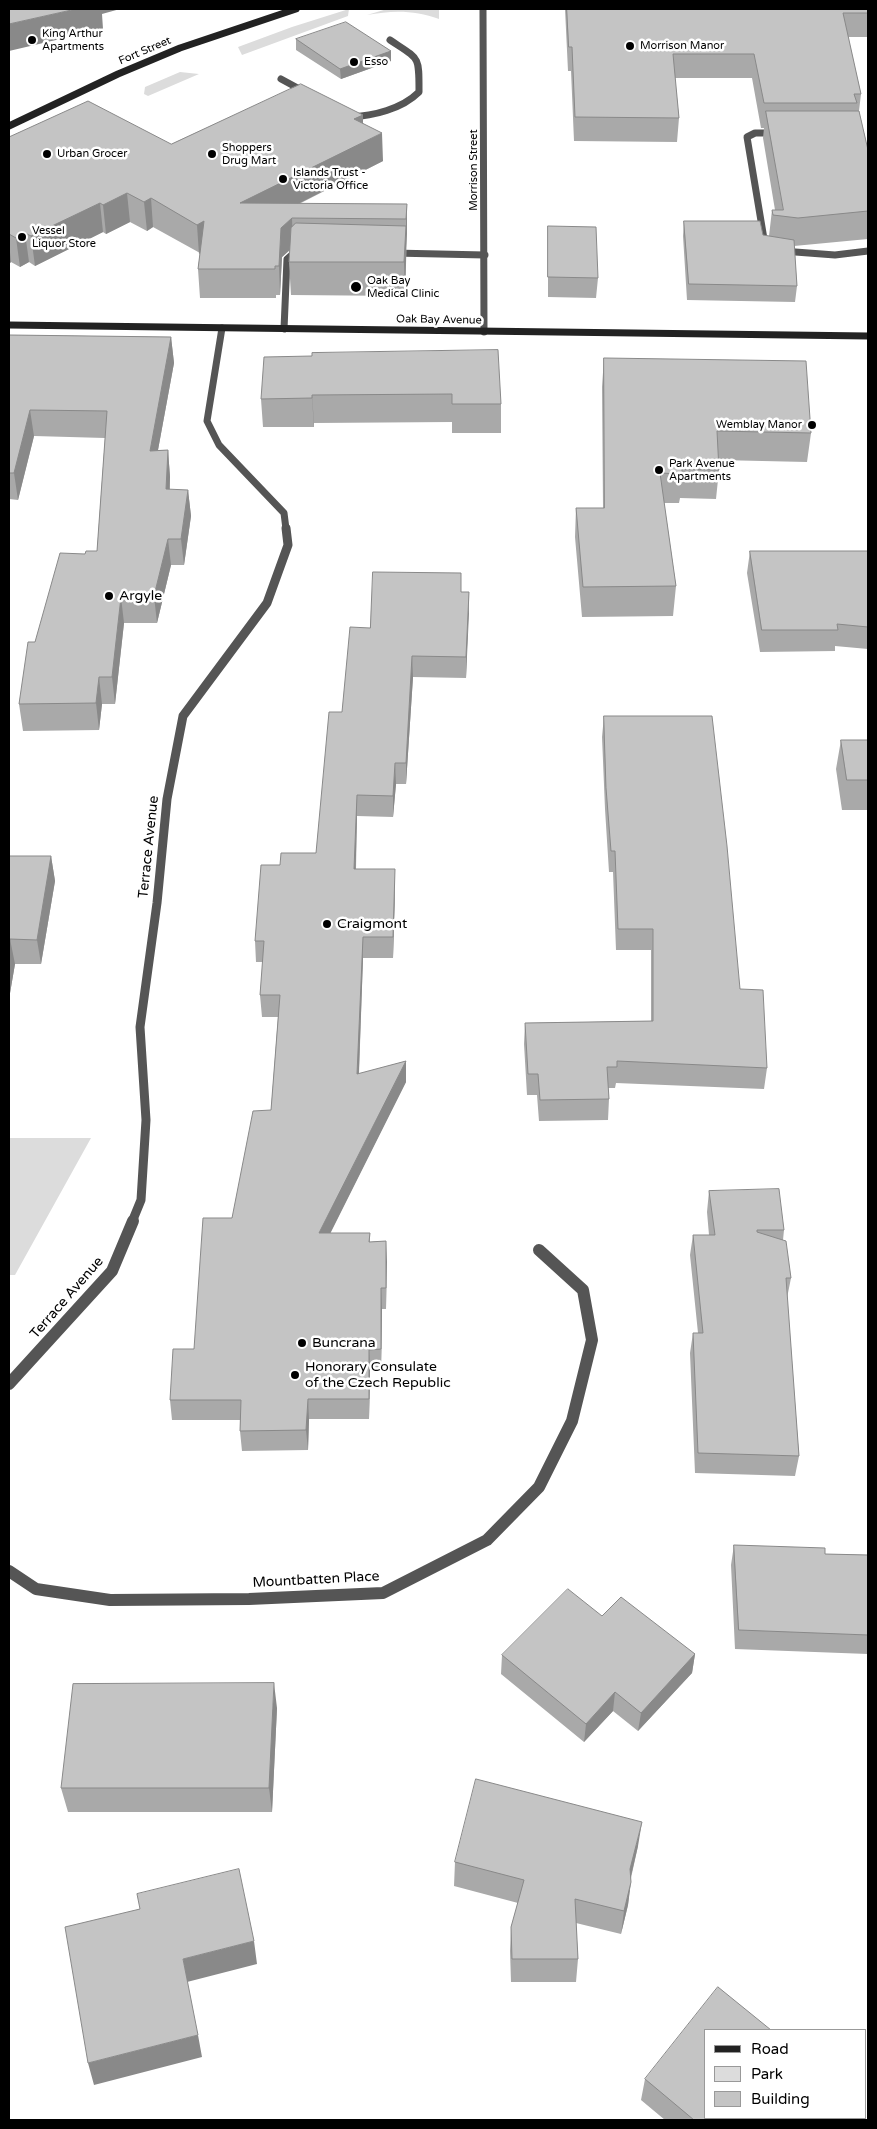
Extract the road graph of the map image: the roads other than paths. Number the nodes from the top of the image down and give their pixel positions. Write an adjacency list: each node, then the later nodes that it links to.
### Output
1 (296, 9): 7 (main road, Fort Street)
2 (483, 9): 12 (street, Morrison Street)
3 (390, 40): 6 (street)
4 (281, 79): 5 (street)
5 (305, 92)
6 (340, 115)
7 (9, 126)
8 (784, 133): 10 (street)
9 (306, 251): 15 (street)
10 (868, 251)
11 (385, 253): 12 (street)
12 (485, 255): 16 (street, Morrison Street)
13 (9, 325): 14 (main road, Oak Bay Avenue)
14 (222, 328): 15 (main road, Oak Bay Avenue); 19 (street, Terrace Avenue)
15 (284, 329): 16 (main road, Oak Bay Avenue)
16 (484, 332): 17 (main road, Oak Bay Avenue)
17 (868, 336)
18 (539, 1250): 20 (street, Mountbatten Place)
19 (9, 1384)
20 (9, 1571)

